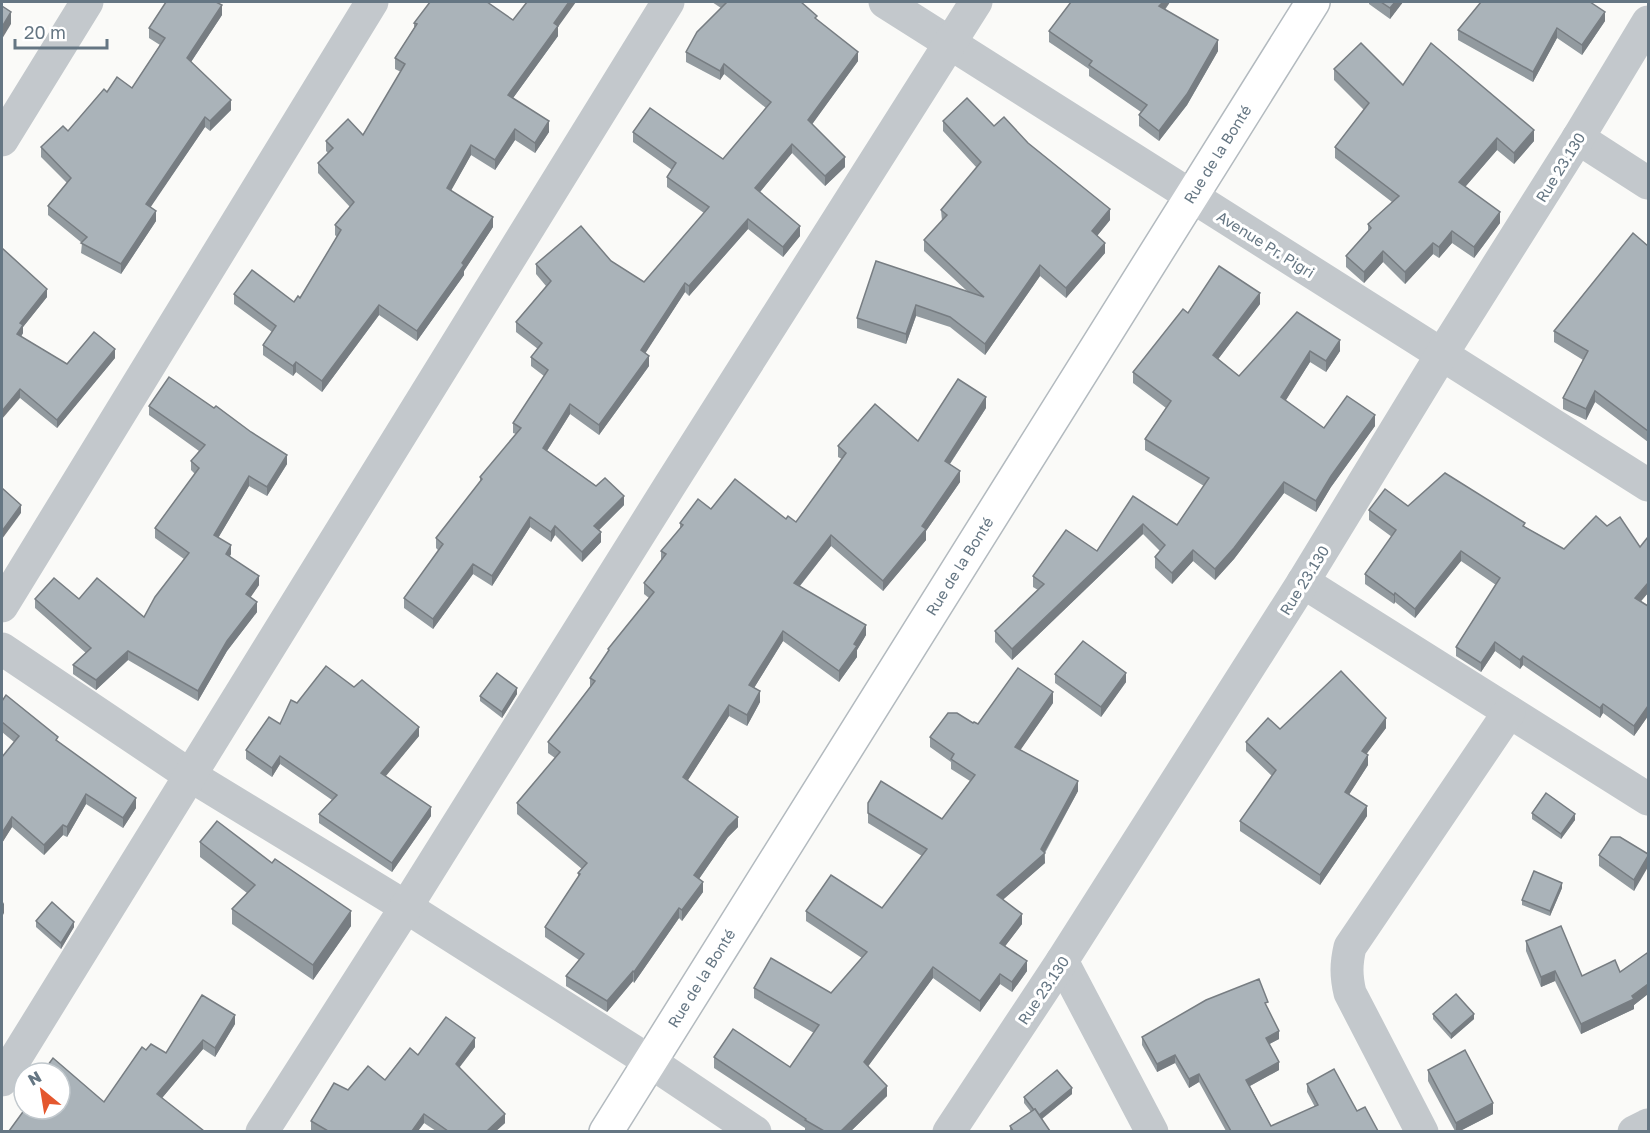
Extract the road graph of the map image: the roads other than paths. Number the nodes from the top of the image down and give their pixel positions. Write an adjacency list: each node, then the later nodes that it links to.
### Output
1 (87, 2): 10 (street)
2 (372, 2): 16 (street)
3 (668, 2): 19 (street)
4 (885, 2): 8 (street, Avenue Pr. Pigri)
5 (976, 2): 8 (street)
6 (1313, 2): 12 (street, Rue de la Bonté)
7 (1648, 22): 9 (street, Rue 23.130)
8 (950, 43): 12 (street, Avenue Pr. Pigri); 21 (street)
9 (1578, 138): 11 (street); 13 (street, Rue 23.130)
10 (2, 140)
11 (1648, 183)
12 (1190, 196): 13 (street, Avenue Pr. Pigri); 23 (street, Rue de la Bonté)
13 (1442, 354): 14 (street, Avenue Pr. Pigri); 15 (street, Rue 23.130)
14 (1648, 485)
15 (1303, 582): 18 (street); 22 (street, Rue 23.130)
16 (2, 606)
17 (2, 649): 19 (street)
18 (1509, 712): 20 (street); 31 (street)
19 (191, 776): 21 (street); 24 (street)
20 (1648, 799)
21 (406, 907): 23 (street); 26 (street)
22 (1062, 961): 29 (street, Rue 23.130); 30 (street)
23 (649, 1061): 27 (street, Rue de la Bonté); 28 (street)
24 (2, 1080)
25 (1648, 1125): 32 (street)
26 (262, 1131)
27 (606, 1131)
28 (755, 1131)
29 (949, 1131)
30 (1152, 1131)
31 (1422, 1131)
32 (1634, 1131)

